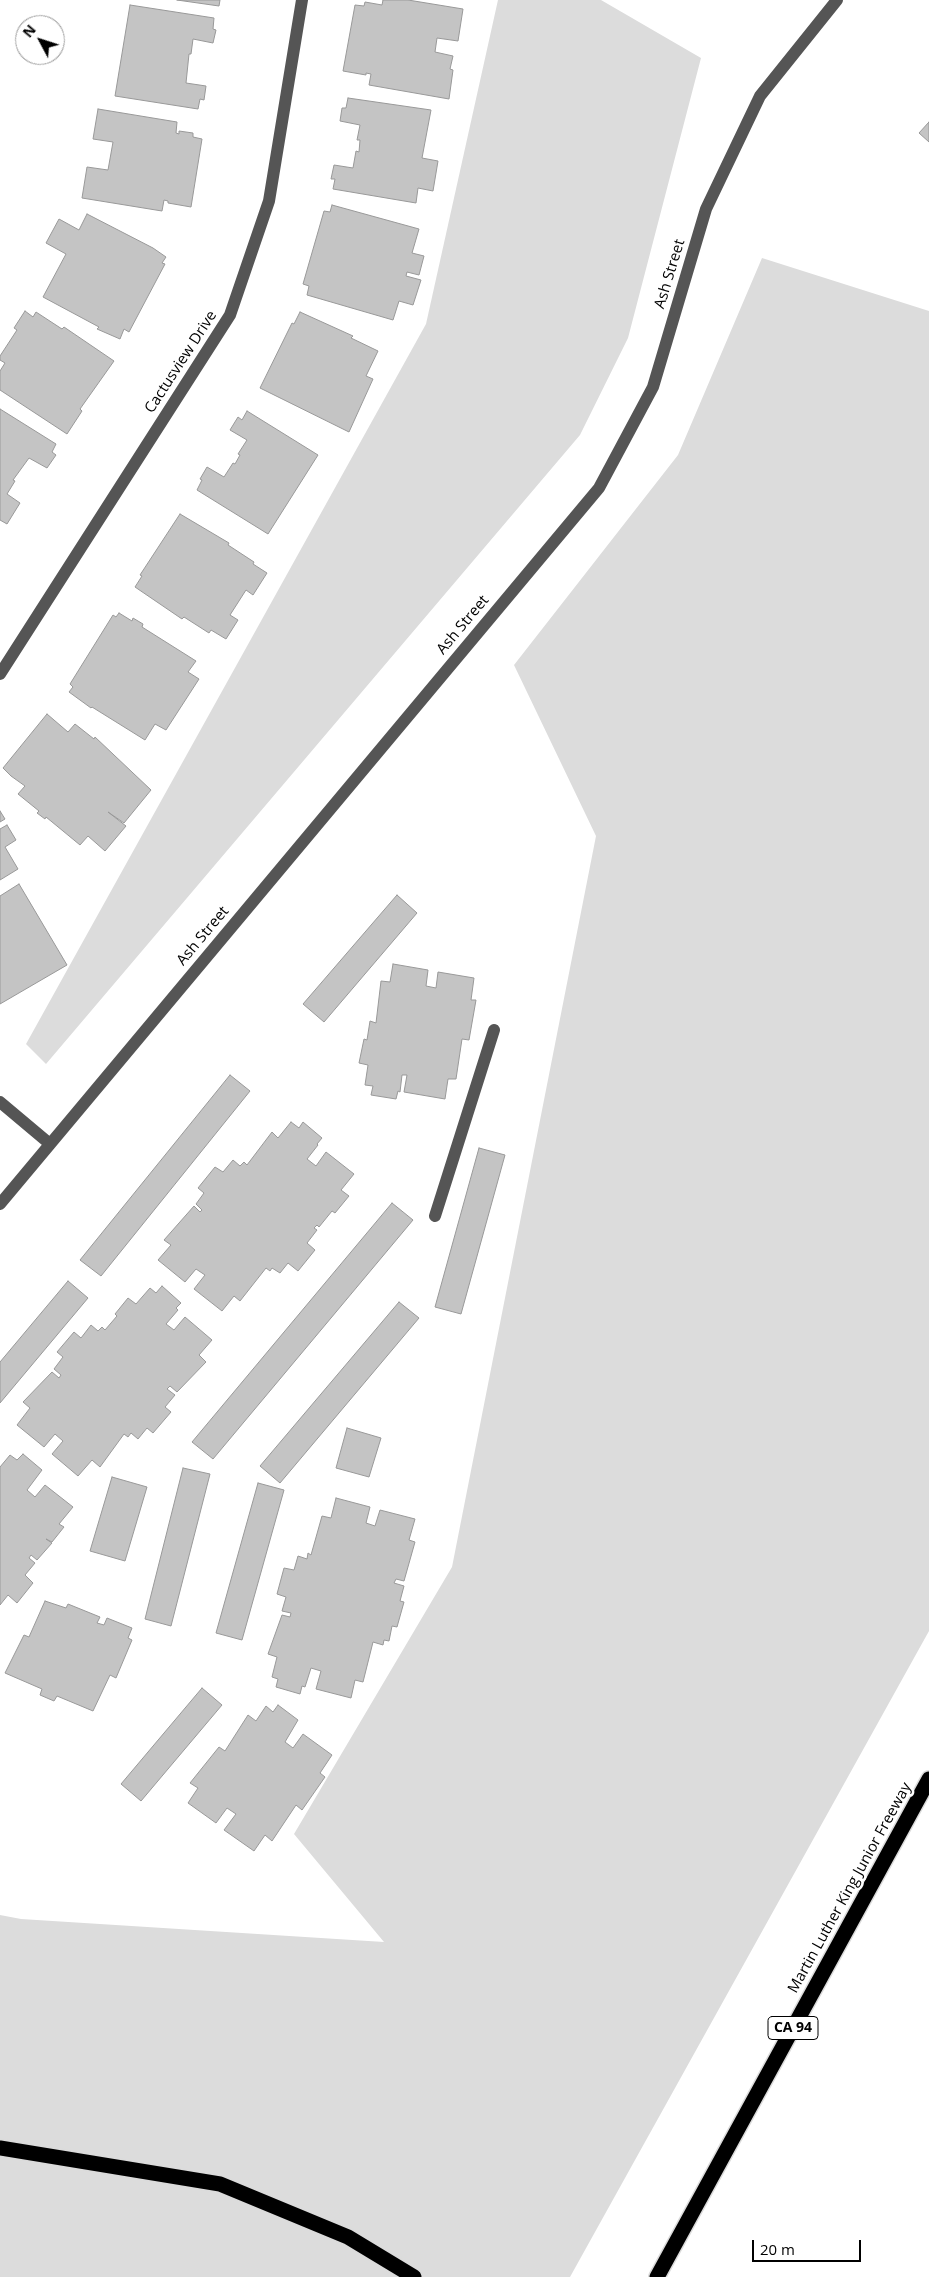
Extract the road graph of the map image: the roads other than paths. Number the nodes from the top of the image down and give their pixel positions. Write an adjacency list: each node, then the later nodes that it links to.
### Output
1 (302, 0): 3 (street, Cactusview Drive)
2 (837, 0): 6 (street, Ash Street)
3 (0, 674)
4 (494, 1030): 8 (street)
5 (0, 1102): 6 (street)
6 (50, 1144): 7 (street, Ash Street)
7 (0, 1204)
8 (435, 1216)
9 (929, 1779): 12 (highway, Martin Luther King Junior Freeway / CA 94)
10 (0, 2148): 11 (highway)
11 (414, 2277)
12 (657, 2277)

